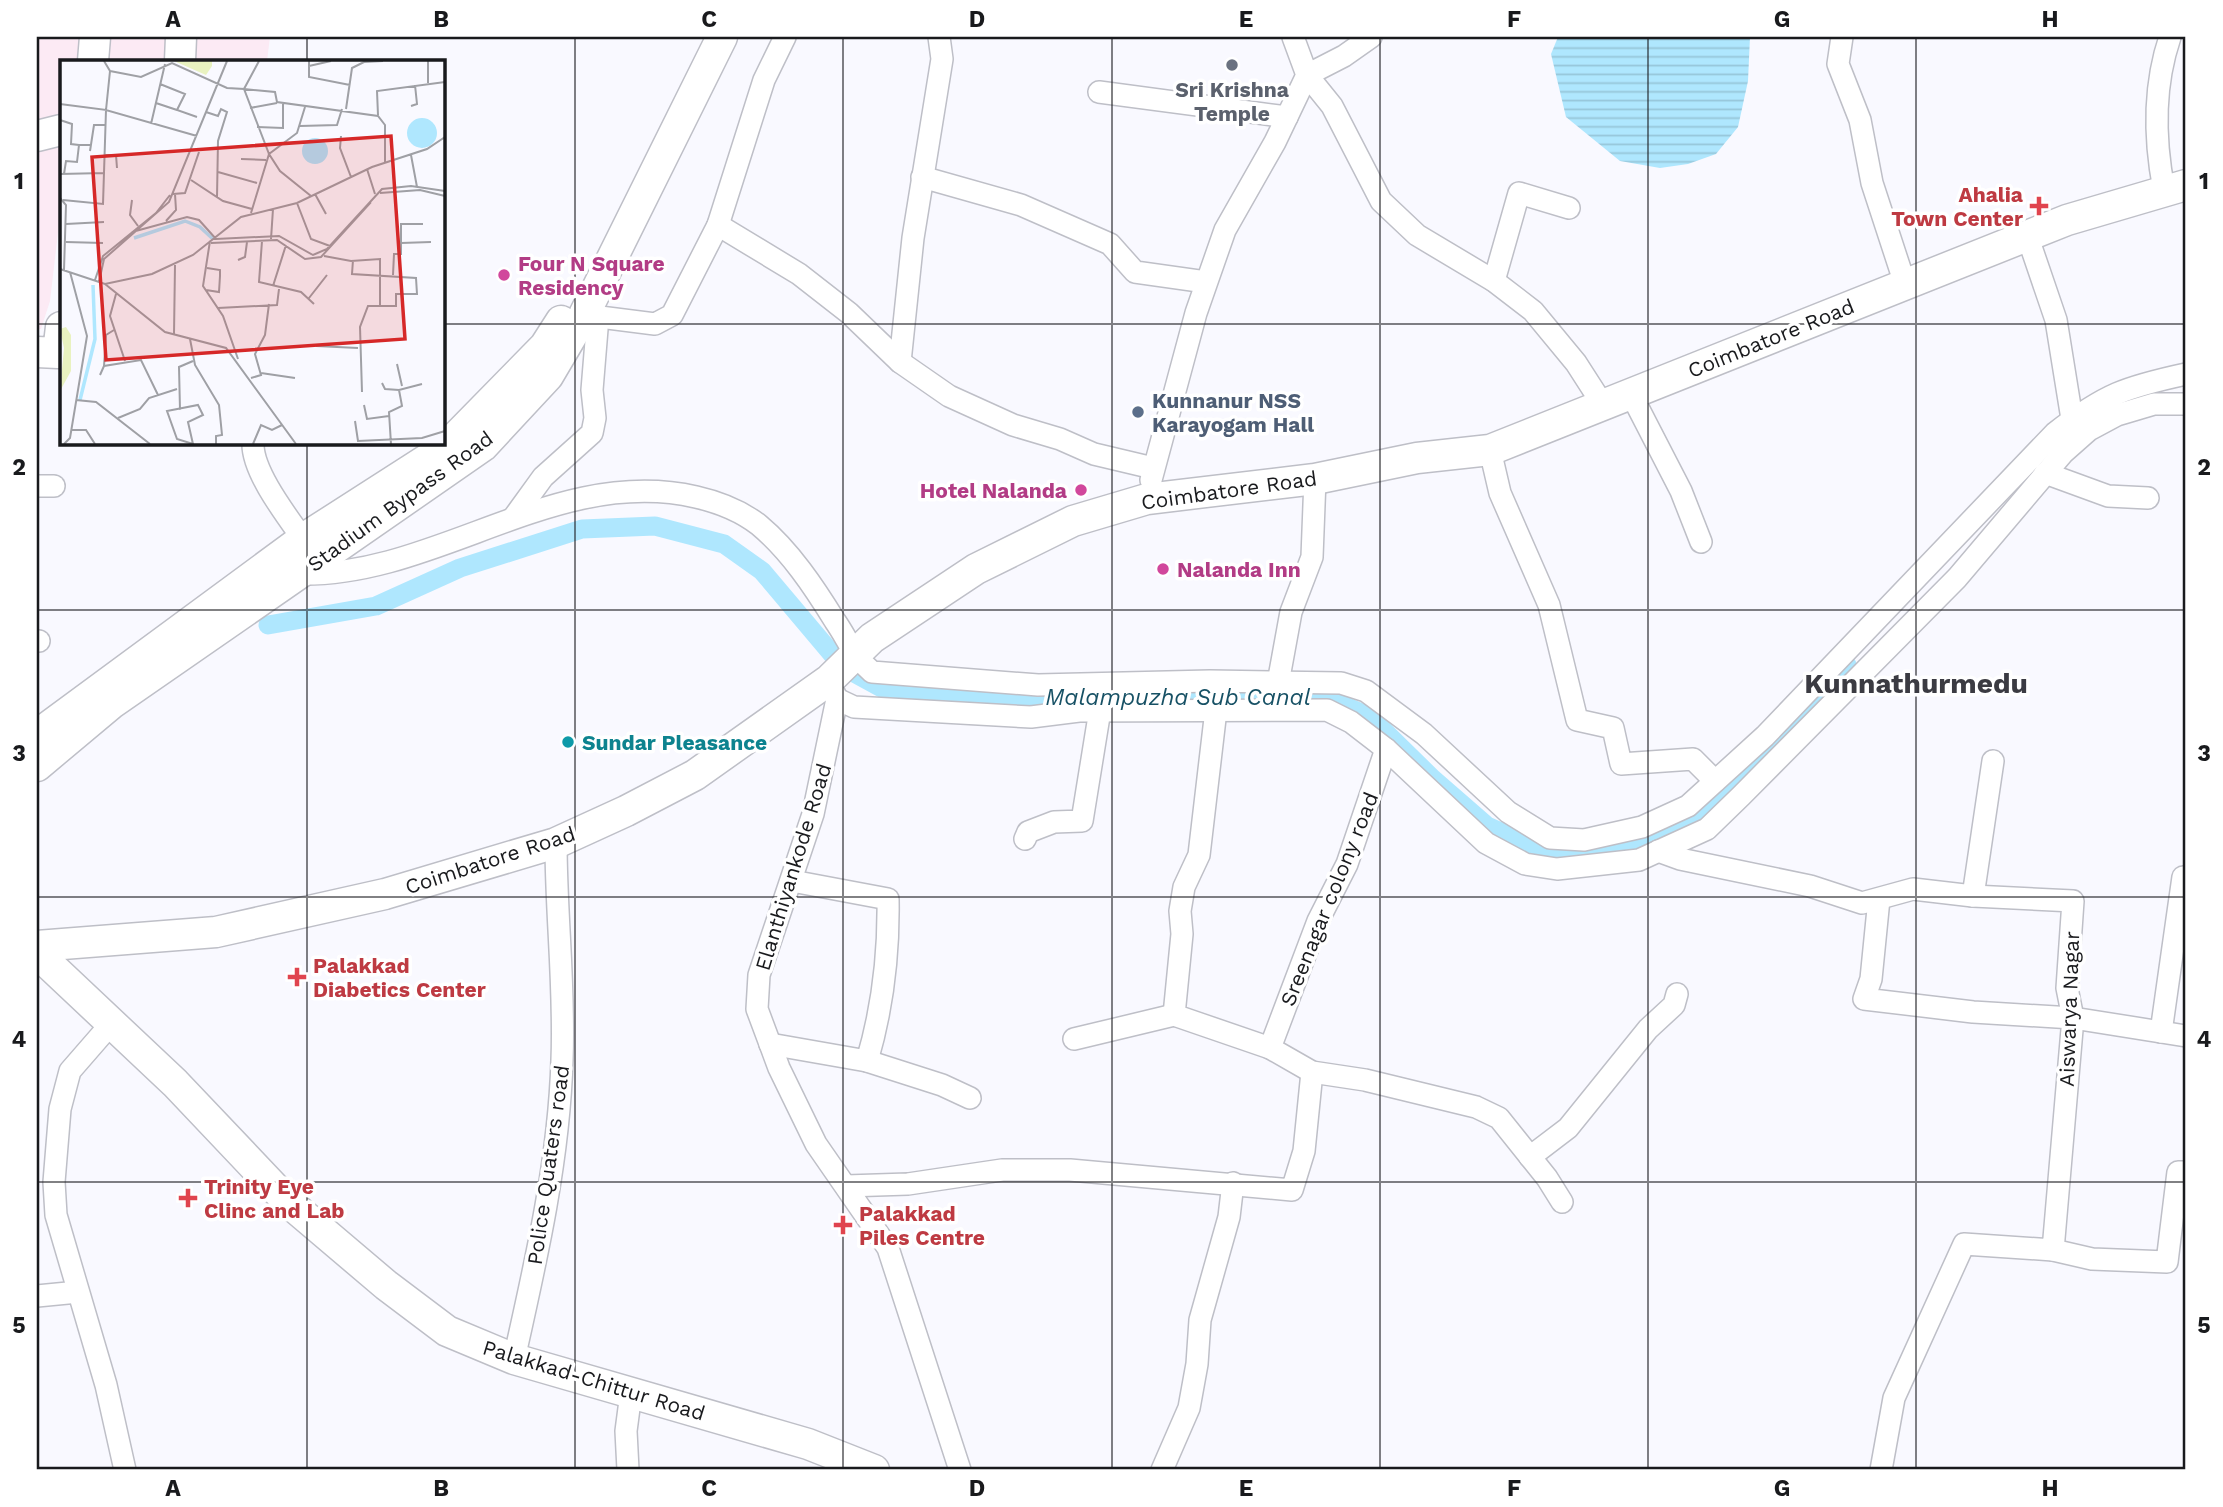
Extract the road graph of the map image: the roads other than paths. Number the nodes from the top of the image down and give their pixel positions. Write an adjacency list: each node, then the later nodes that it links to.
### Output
1 (95, 37): 11 (main road)
2 (181, 37): 12 (main road)
3 (701, 37): 43 (main road, Stadium Bypass Road)
4 (722, 37): 26 (main road, Stadium Bypass Road)
5 (785, 37): 21 (street)
6 (939, 37): 18 (street)
7 (1293, 37): 13 (street)
8 (1371, 37): 13 (street)
9 (1842, 37): 25 (street)
10 (2171, 37): 19 (street)
11 (93, 60)
12 (180, 60)
13 (1307, 75): 15 (street); 23 (street)
14 (1099, 92): 15 (street)
15 (1287, 117): 24 (street)
16 (60, 130): 17 (main road)
17 (37, 136)
18 (922, 177): 24 (street); 29 (street)
19 (2175, 188): 22 (main road, Coimbatore Road)
20 (1569, 208): 23 (street)
21 (718, 225): 26 (street); 29 (street)
22 (2027, 235): 25 (main road, Coimbatore Road); 34 (street)
23 (1494, 281): 33 (street)
24 (1206, 282): 37 (street)
25 (1905, 284): 31 (main road, Coimbatore Road)
26 (591, 316): 42 (street); 46 (main road, Stadium Bypass Road)
27 (60, 336): 28 (main road)
28 (37, 352)
29 (900, 362): 37 (street)
30 (2186, 374): 34 (street)
31 (1631, 394): 33 (main road, Coimbatore Road); 44 (street)
32 (2186, 404): 38 (street)
33 (1603, 405): 36 (main road, Coimbatore Road)
34 (2072, 419): 38 (street)
35 (253, 444): 43 (street)
36 (1490, 450): 39 (main road, Coimbatore Road); 57 (street)
37 (1153, 468): 40 (street)
38 (2031, 478): 41 (street); 57 (street); 60 (street)
39 (1315, 479): 40 (main road, Coimbatore Road); 48 (street)
40 (1147, 499): 47 (main road, Coimbatore Road)
41 (2148, 499)
42 (514, 517): 46 (street); 47 (street)
43 (303, 539): 45 (main road, Stadium Bypass Road)
44 (1701, 542)
45 (257, 573): 46 (street); 53 (main road, Stadium Bypass Road)
46 (299, 574): 56 (main road, Stadium Bypass Road)
47 (855, 657): 48 (street); 49 (main road, Coimbatore Road)
48 (1278, 683): 50 (street); 57 (street)
49 (833, 690): 51 (street); 59 (main road, Coimbatore Road); 62 (street, Elanthiyankode Road)
50 (1280, 709): 52 (street); 54 (street)
51 (1100, 710): 52 (street); 58 (street)
52 (1216, 710): 68 (street)
53 (37, 735)
54 (1385, 749): 60 (street); 75 (street, Sreenagar colony road)
55 (1993, 761): 63 (street)
56 (37, 766)
57 (1716, 781)
58 (1026, 839)
59 (556, 843): 65 (main road, Coimbatore Road); 87 (street, Police Quaters road)
60 (1658, 851): 64 (street, Aiswarya Nagar)
61 (2186, 877): 71 (street)
62 (792, 881): 74 (street, Elanthiyankode Road); 76 (street)
63 (1973, 896): 64 (street, Aiswarya Nagar); 69 (street, Aiswarya Nagar)
64 (1880, 899): 69 (street)
65 (37, 946)
66 (37, 954): 70 (main road, Palakkad-Chittur Road)
67 (1677, 994): 79 (street)
68 (1174, 1015): 73 (street); 75 (street)
69 (2073, 1018): 71 (street); 84 (street, Aiswarya Nagar)
70 (110, 1025): 85 (street); 87 (main road, Palakkad-Chittur Road)
71 (2161, 1032): 72 (street)
72 (2186, 1036)
73 (1074, 1039)
74 (770, 1044): 76 (street); 82 (street, Elanthiyankode Road)
75 (1270, 1048): 77 (street)
76 (867, 1061): 78 (street)
77 (1312, 1072): 79 (street); 81 (street)
78 (970, 1098)
79 (1530, 1157): 83 (street)
80 (2186, 1172): 84 (street)
81 (1233, 1183): 82 (street); 93 (street)
82 (846, 1186): 92 (street, Elanthiyankode Road)
83 (1562, 1202)
84 (2053, 1250): 94 (street)
85 (78, 1292): 86 (street); 89 (street)
86 (37, 1296)
87 (514, 1359): 88 (main road, Palakkad-Chittur Road)
88 (631, 1393): 90 (street); 91 (main road, Palakkad-Chittur Road)
89 (125, 1470)
90 (628, 1470)
91 (874, 1470)
92 (960, 1470)
93 (1162, 1470)
94 (1881, 1470)

